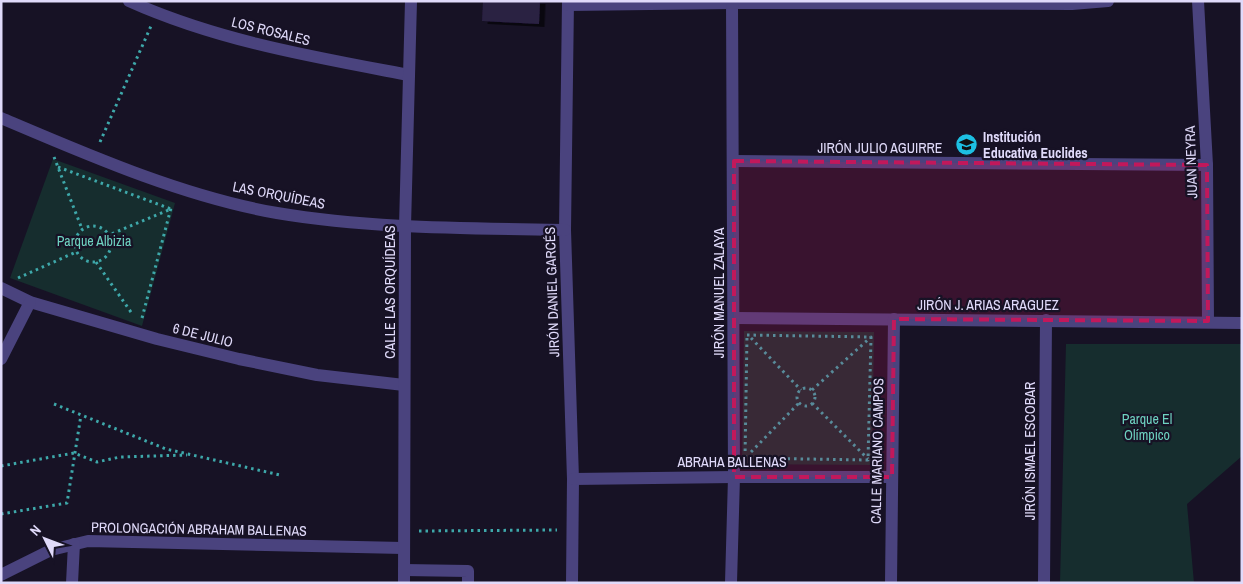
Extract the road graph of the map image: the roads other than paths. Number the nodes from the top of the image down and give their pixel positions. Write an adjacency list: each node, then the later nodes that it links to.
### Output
1 (129, 1): 7 (street, LOS ROSALES)
2 (411, 1): 7 (street, CALLE LAS ORQUÍDEAS)
3 (1108, 1): 6 (street)
4 (1198, 1): 10 (street, JUAN NEYRA)
5 (568, 3): 6 (street); 12 (street, JIRÓN DANIEL GARCÉS)
6 (732, 3): 9 (street, JIRÓN MANUEL ZALAYA)
7 (409, 75): 11 (street, CALLE LAS ORQUÍDEAS)
8 (1, 118): 11 (street, LAS ORQUÍDEAS)
9 (734, 162): 10 (street, JIRÓN JULIO AGUIRRE); 15 (street, JIRÓN MANUEL ZALAYA)
10 (1207, 165): 18 (street, JUAN NEYRA)
11 (405, 226): 12 (street, LAS ORQUÍDEAS); 21 (street, CALLE LAS ORQUÍDEAS)
12 (565, 230): 24 (street, JIRÓN DANIEL GARCÉS)
13 (5, 285): 14 (street, 6 DE JULIO)
14 (30, 302): 20 (street); 21 (street, 6 DE JULIO)
15 (735, 318): 16 (street, JIRÓN J. ARIAS ARAGUEZ); 22 (street, JIRÓN MANUEL ZALAYA)
16 (894, 319): 17 (street, JIRÓN J. ARIAS ARAGUEZ); 23 (street, CALLE MARIANO CAMPOS)
17 (1046, 320): 18 (street, JIRÓN J. ARIAS ARAGUEZ); 34 (street, JIRÓN ISMAEL ESCOBAR)
18 (1208, 321): 19 (street, JIRÓN J. ARIAS ARAGUEZ)
19 (1242, 322)
20 (1, 359)
21 (404, 385): 26 (street, CALLE LAS ORQUÍDEAS)
22 (734, 476): 23 (street, ABRAHA BALLENAS); 24 (street, ABRAHA BALLENAS); 32 (street, JIRÓN MANUEL ZALAYA)
23 (892, 477): 33 (street, CALLE MARIANO CAMPOS)
24 (573, 479): 31 (street, JIRÓN DANIEL GARCÉS)
25 (74, 544): 26 (street, PROLONGACIÓN ABRAHAM BALLENAS); 27 (street, PROLONGACIÓN ABRAHAM BALLENAS); 29 (street)
26 (403, 548): 28 (street, CALLE LAS ORQUÍDEAS)
27 (1, 575)
28 (404, 576): 30 (street)
29 (72, 583)
30 (468, 583)
31 (572, 583)
32 (731, 583)
33 (891, 583)
34 (1044, 583)

